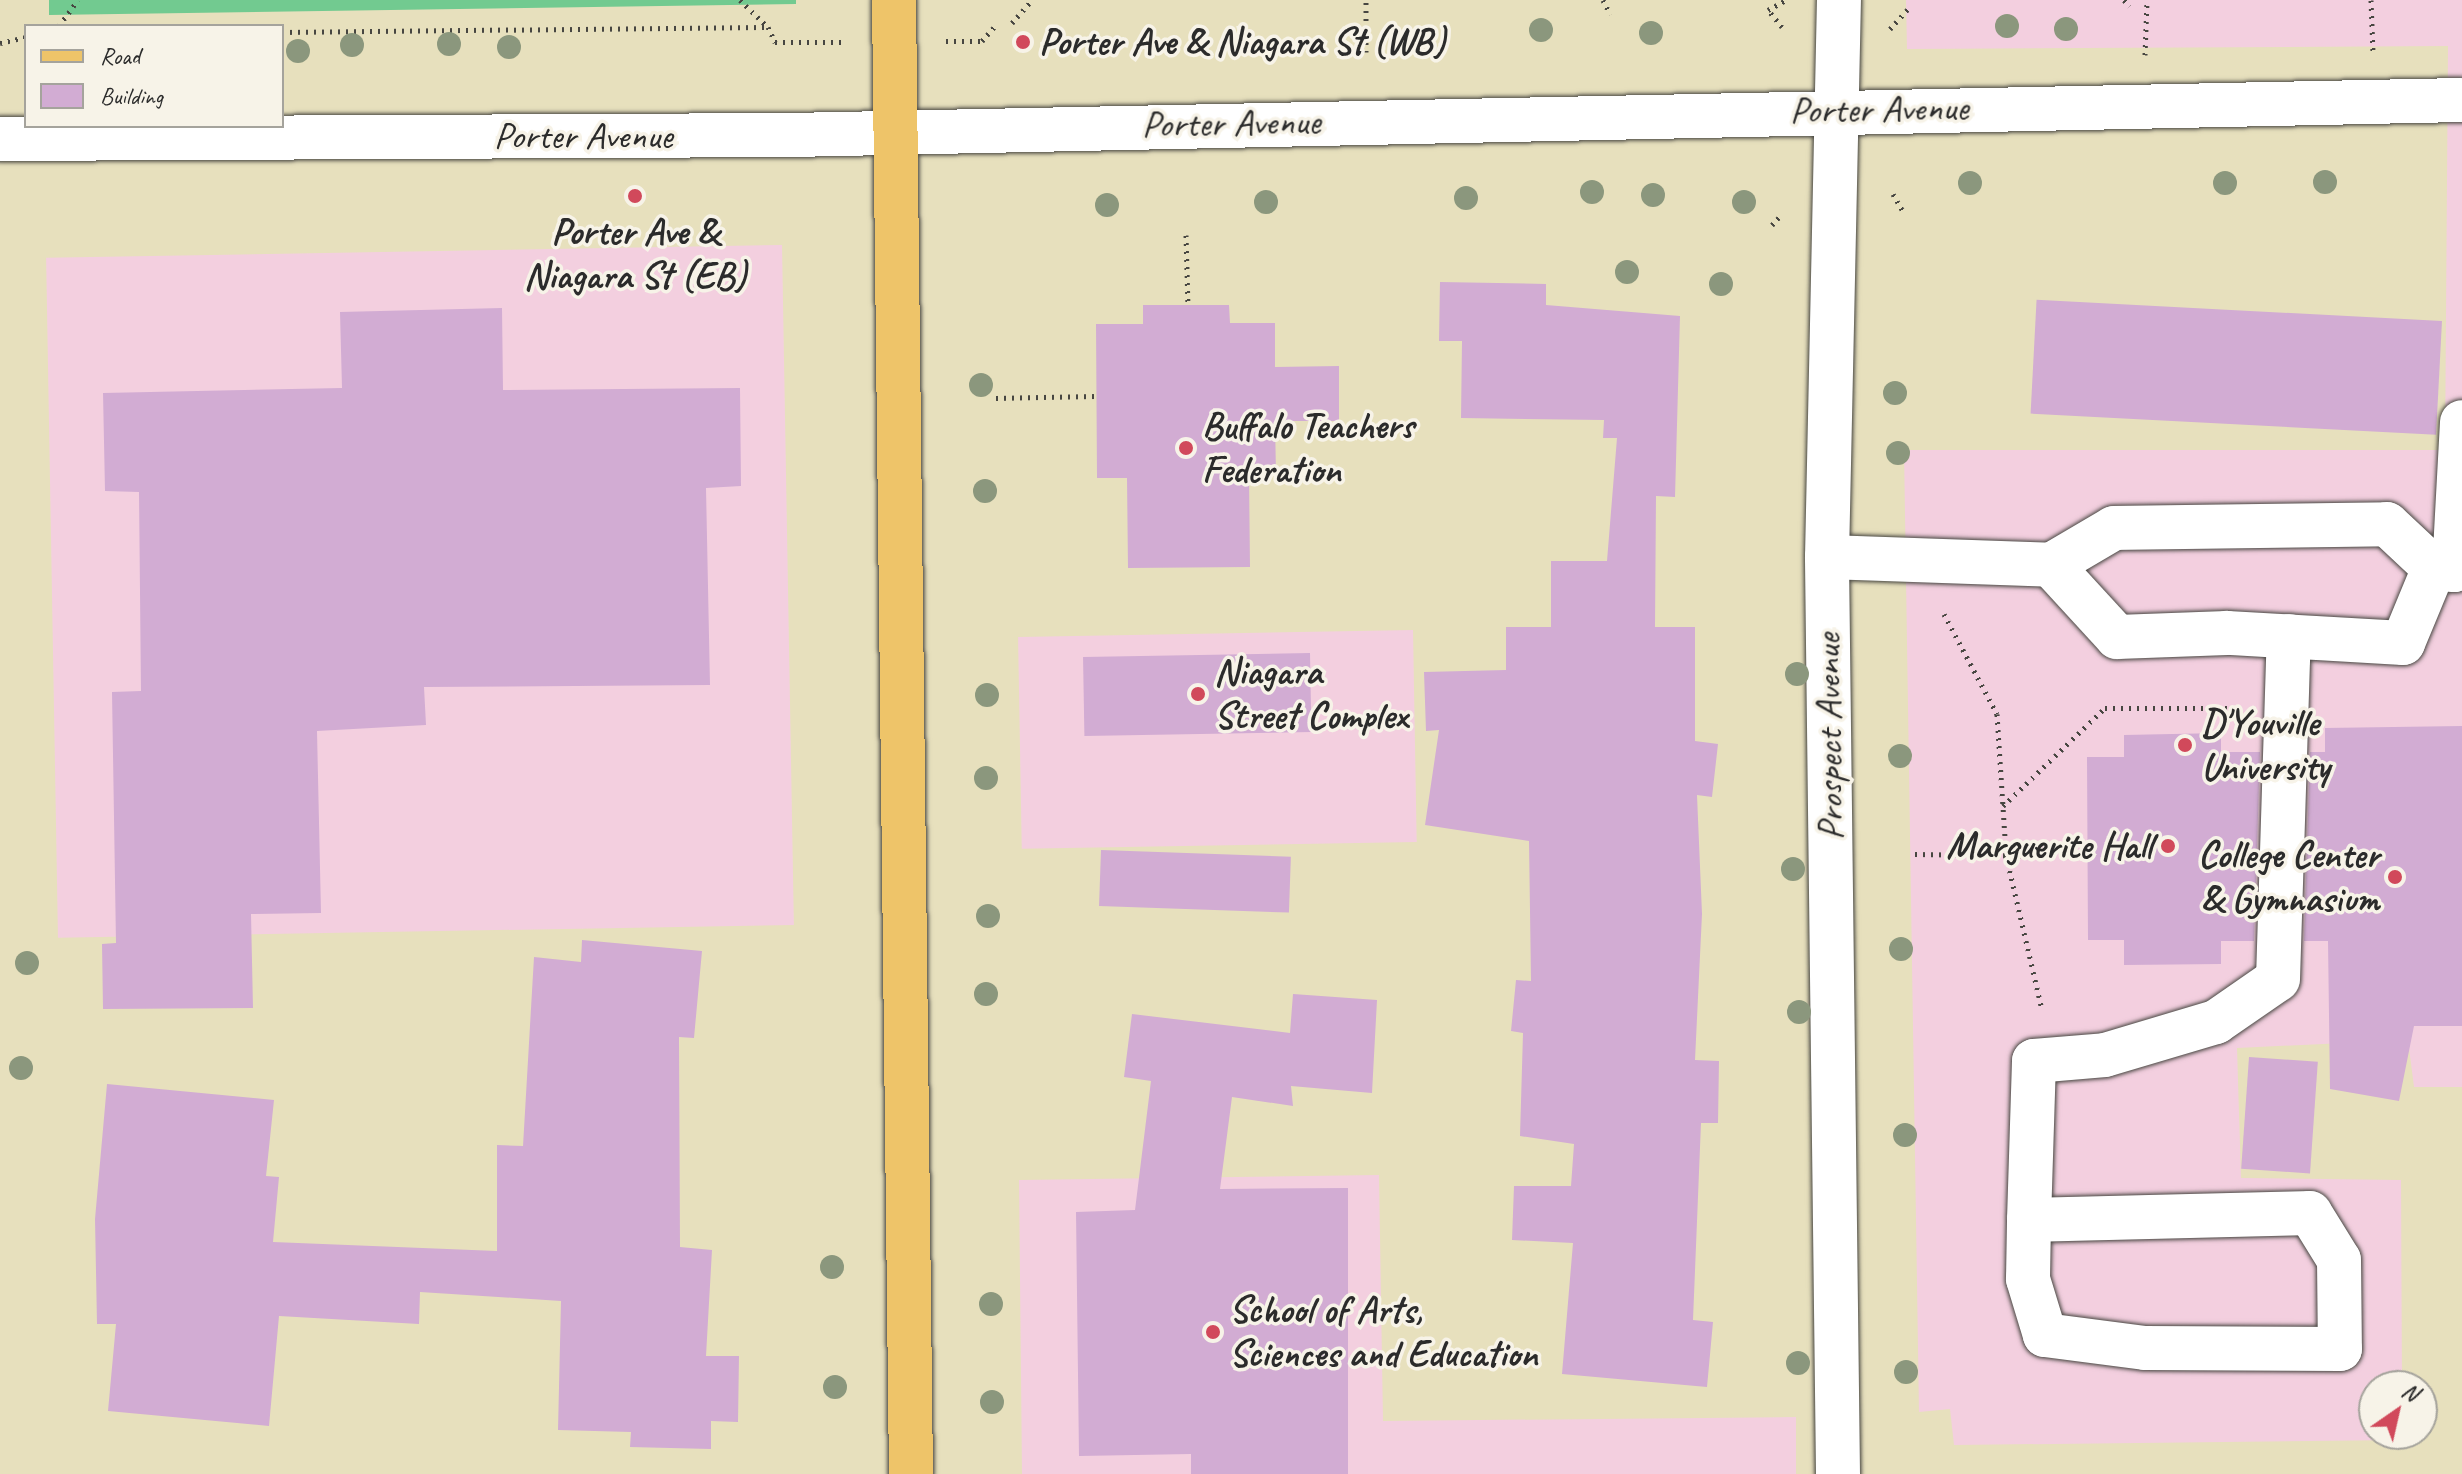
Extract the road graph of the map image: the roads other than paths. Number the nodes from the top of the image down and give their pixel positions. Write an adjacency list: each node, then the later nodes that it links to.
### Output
1 (894, 0): 5 (main road)
2 (1839, 0): 4 (street, Prospect Avenue)
3 (2462, 100): 4 (street, Porter Avenue)
4 (1841, 109): 5 (street, Porter Avenue); 8 (street, Prospect Avenue)
5 (895, 131): 6 (street, Porter Avenue); 13 (main road)
6 (0, 139)
7 (2462, 422): 10 (street)
8 (1827, 557): 9 (street); 14 (street, Prospect Avenue)
9 (2051, 565): 10 (street); 11 (street)
10 (2434, 568): 11 (street)
11 (2289, 636): 12 (street)
12 (2029, 1220): 12 (street)
13 (911, 1474)
14 (1838, 1474)

